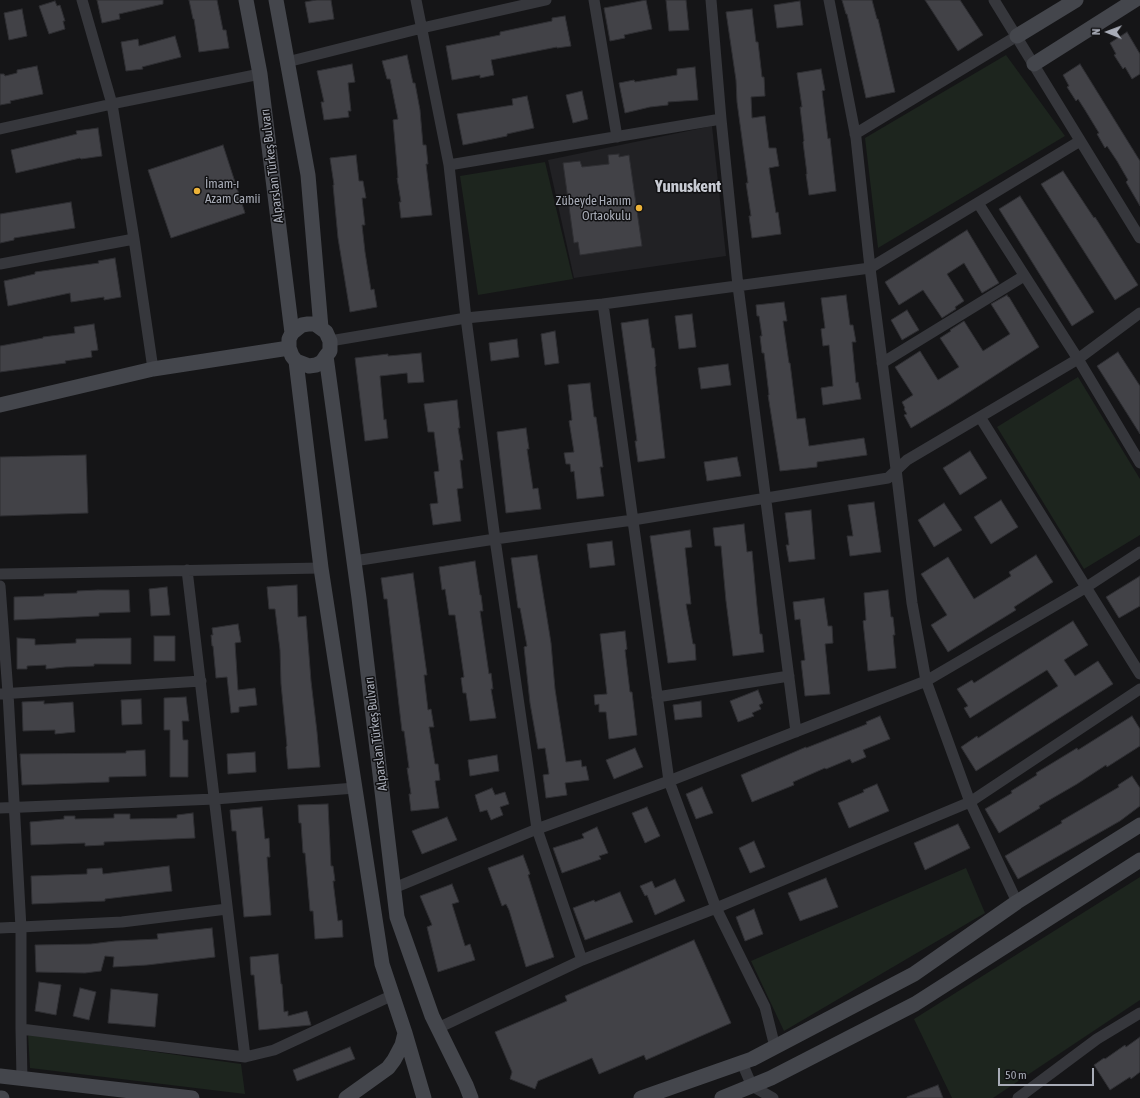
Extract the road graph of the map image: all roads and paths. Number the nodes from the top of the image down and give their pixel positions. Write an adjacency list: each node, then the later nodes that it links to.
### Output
1 (82, 0): 19 (street)
2 (246, 0): 18 (main road, Alparslan Türkeş Bulvarı)
3 (276, 0): 16 (main road)
4 (416, 0): 14 (street)
5 (546, 0): 14 (street)
6 (594, 0): 23 (street)
7 (711, 0): 20 (street)
8 (829, 0): 22 (street)
9 (994, 0): 15 (street)
10 (1076, 0): 15 (main road)
11 (1135, 0): 17 (main road)
12 (1138, 0): 13 (street)
13 (1140, 3)
14 (422, 28): 16 (street); 25 (street)
15 (1017, 36): 17 (street); 22 (street)
16 (287, 62): 36 (main road)
17 (1034, 64): 24 (street)
18 (260, 74): 19 (street); 37 (main road, Alparslan Türkeş Bulvarı)
19 (112, 104): 21 (street); 28 (street)
20 (721, 120): 23 (street); 32 (street)
21 (0, 129)
22 (855, 134): 30 (street)
23 (617, 137): 25 (street)
24 (1080, 141): 26 (street); 27 (street)
25 (449, 166): 35 (street)
26 (978, 203): 30 (street); 31 (street)
27 (1140, 238)
28 (134, 239): 29 (street); 44 (street)
29 (0, 264)
30 (870, 268): 32 (street); 43 (street)
31 (1024, 276): 41 (street); 43 (street)
32 (738, 286): 33 (street); 49 (street)
33 (602, 304): 35 (street); 50 (street)
34 (1140, 313): 41 (street)
35 (466, 318): 38 (street); 51 (street)
36 (321, 328): 37 (main road); 38 (main road)
37 (292, 333): 39 (main road, Alparslan Türkeş Bulvarı)
38 (330, 341): 40 (main road, Alparslan Türkeş Bulvarı)
39 (289, 348): 42 (main road, Alparslan Türkeş Bulvarı); 44 (main road)
40 (326, 356): 42 (main road); 53 (main road, Alparslan Türkeş Bulvarı)
41 (1078, 360): 46 (street); 47 (street)
42 (296, 361): 54 (main road, Alparslan Türkeş Bulvarı)
43 (882, 362): 48 (street)
44 (153, 369): 45 (main road)
45 (4, 404)
46 (980, 417): 48 (street); 58 (street)
47 (1140, 463)
48 (896, 469): 49 (street); 62 (street)
49 (766, 498): 50 (street); 60 (street)
50 (633, 520): 51 (street); 65 (street)
51 (494, 539): 53 (street); 74 (street)
52 (1140, 552): 58 (street)
53 (354, 561): 76 (main road, Alparslan Türkeş Bulvarı)
54 (321, 568): 55 (street); 68 (main road, Alparslan Türkeş Bulvarı)
55 (187, 570): 56 (street); 61 (street)
56 (0, 574)
57 (0, 586): 64 (street)
58 (1085, 588): 59 (street); 62 (street)
59 (1140, 674)
60 (789, 676): 65 (street); 66 (street)
61 (201, 681): 64 (street); 69 (street)
62 (926, 681): 66 (street); 70 (street)
63 (1140, 690): 70 (street)
64 (4, 693): 72 (street)
65 (657, 697): 67 (street)
66 (796, 732): 67 (street)
67 (669, 781): 74 (street); 78 (street)
68 (355, 788): 69 (street); 83 (main road, Alparslan Türkeş Bulvarı)
69 (215, 799): 72 (street); 79 (street)
70 (970, 802): 77 (street); 78 (street)
71 (0, 808): 72 (street)
72 (14, 808): 81 (street)
73 (1140, 825): 77 (main road)
74 (537, 829): 76 (street); 82 (street)
75 (1140, 860): 93 (main road)
76 (394, 888): 85 (main road, Alparslan Türkeş Bulvarı)
77 (1017, 902): 88 (main road)
78 (716, 908): 82 (street); 88 (street)
79 (228, 909): 81 (street); 89 (street)
80 (0, 928): 81 (street)
81 (21, 928): 86 (street)
82 (582, 960): 85 (street)
83 (393, 995): 87 (main road, Alparslan Türkeş Bulvarı); 89 (street)
84 (1140, 1013): 101 (street)
85 (438, 1028): 97 (main road, Alparslan Türkeş Bulvarı)
86 (21, 1029): 89 (street); 92 (street)
87 (405, 1033): 95 (main road); 96 (main road, Alparslan Türkeş Bulvarı)
88 (775, 1047): 90 (main road)
89 (245, 1057)
90 (742, 1063): 93 (street); 98 (main road)
91 (0, 1076): 92 (main road)
92 (22, 1079): 94 (main road)
93 (752, 1086): 99 (main road); 100 (street)
94 (192, 1098)
95 (346, 1098)
96 (424, 1098)
97 (471, 1098)
98 (641, 1098)
99 (722, 1098)
100 (773, 1098)
101 (1018, 1098)

